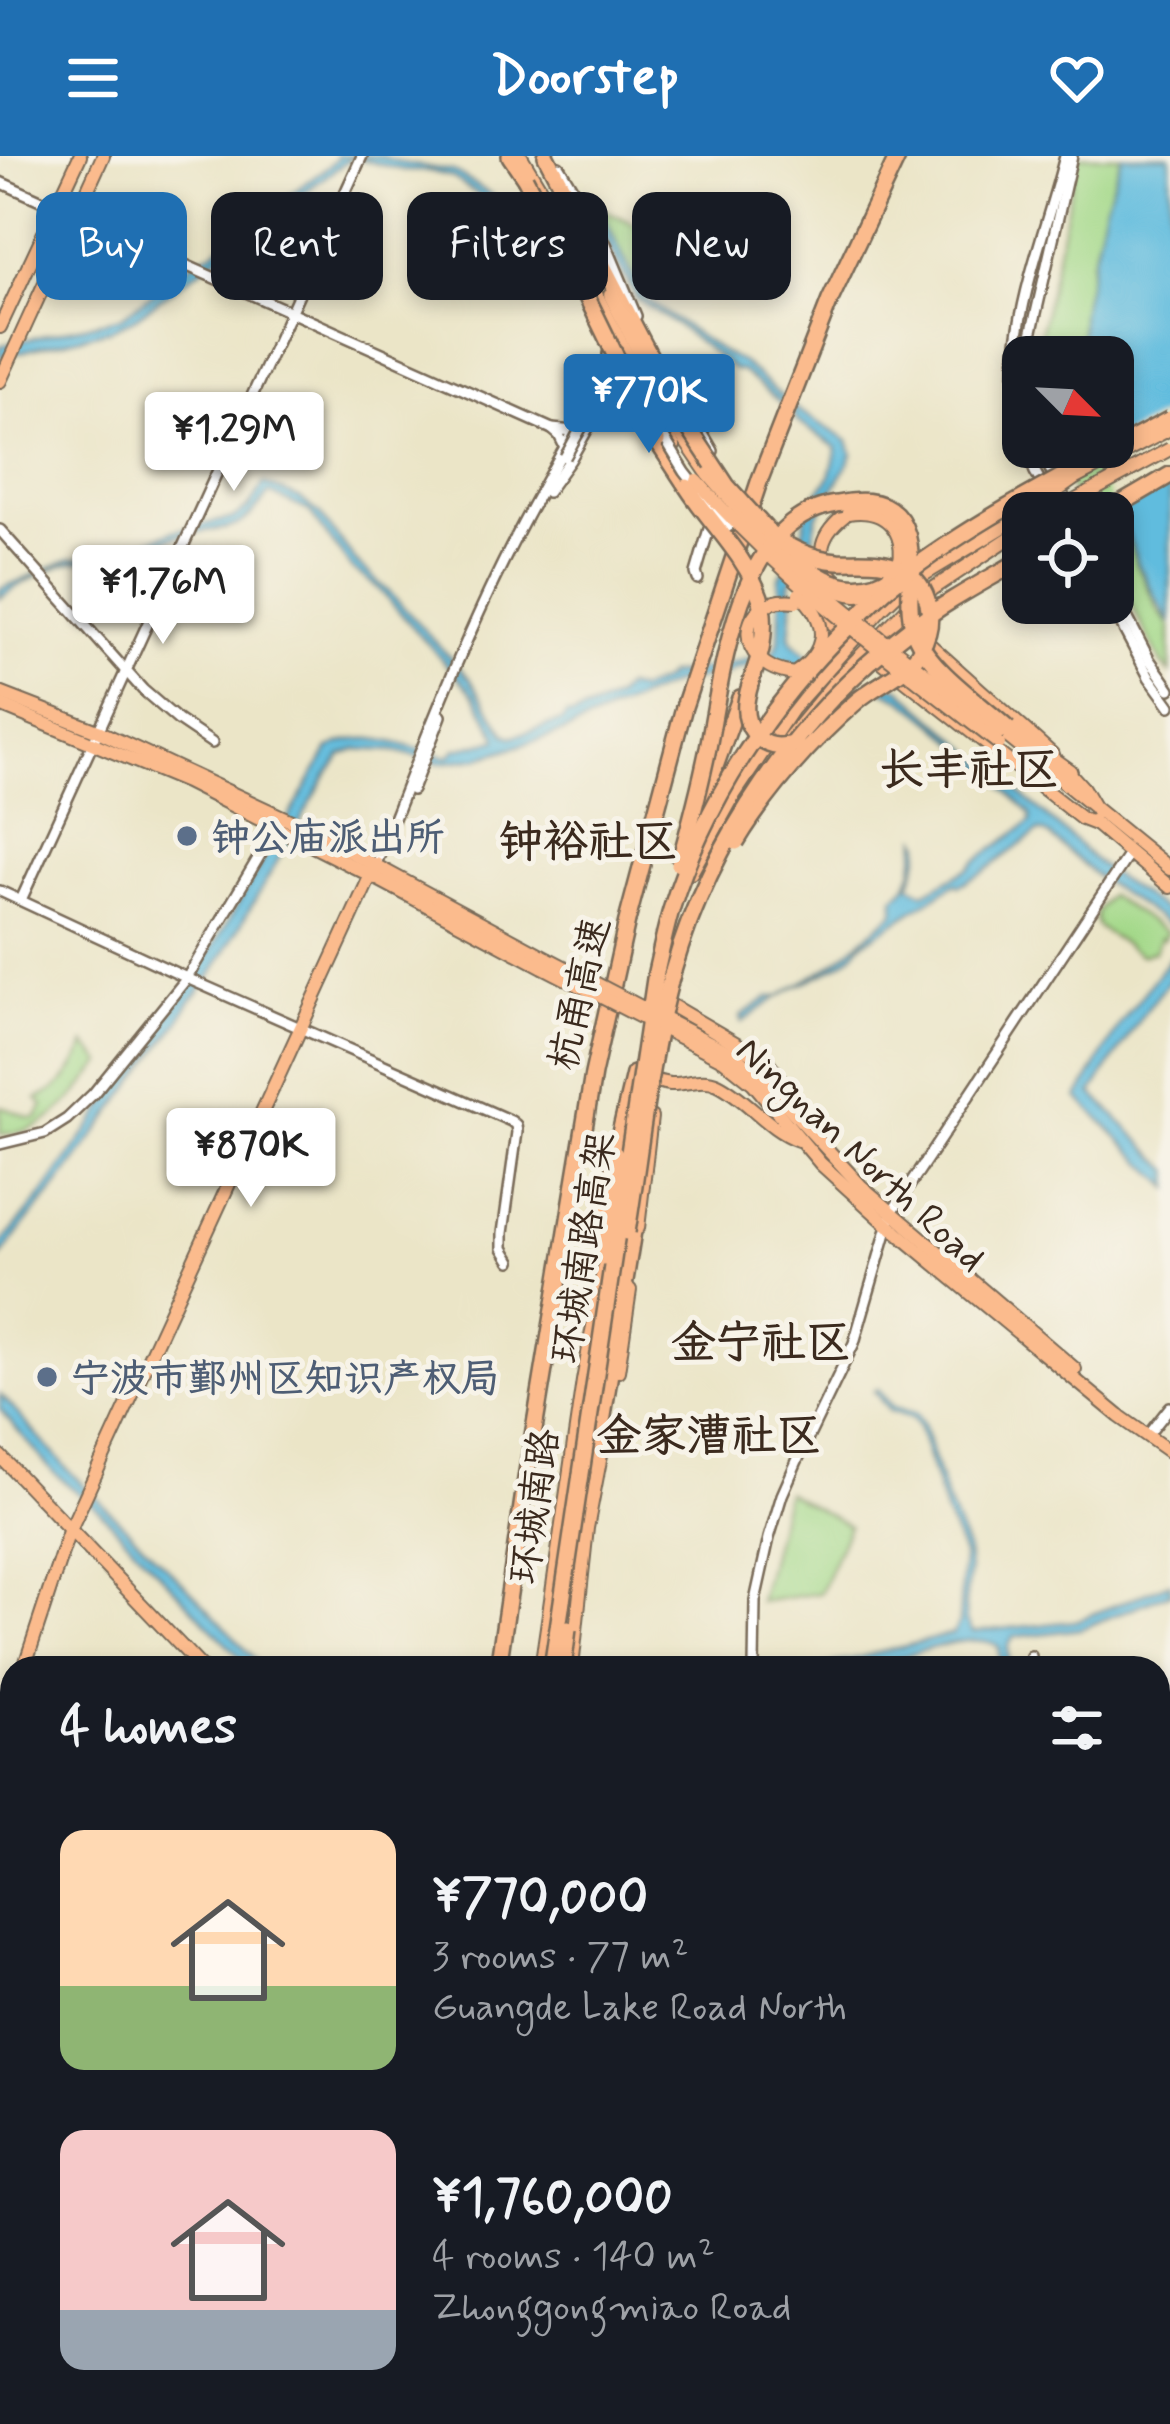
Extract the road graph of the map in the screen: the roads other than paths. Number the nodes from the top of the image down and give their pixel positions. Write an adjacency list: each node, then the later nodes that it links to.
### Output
1 (80, 156): 12 (main road)
2 (104, 156): 13 (main road)
3 (362, 156): 19 (street)
4 (506, 156): 27 (street); 40 (highway, bridge)
5 (521, 156): 18 (main road)
6 (536, 156): 18 (main road)
7 (550, 156): 36 (street); 42 (highway, bridge)
8 (889, 156): 56 (highway, 杭甬高速)
9 (898, 156): 56 (highway, 杭甬高速)
10 (1069, 156): 21 (street); 22 (street)
11 (0, 182): 14 (street)
12 (63, 192)
13 (86, 192)
14 (36, 198)
15 (36, 250): 20 (main road)
16 (187, 266): 19 (street)
17 (37, 300): 23 (main road)
18 (610, 309): 44 (main road, bridge); 48 (main road, bridge)
19 (291, 313): 25 (street); 57 (street)
20 (0, 327)
21 (1018, 336)
22 (1030, 336)
23 (2, 376)
24 (1170, 418): 33 (highway, 环城南路高架, bridge)
25 (551, 429): 27 (street); 29 (street)
26 (1170, 429): 32 (main road, bridge)
27 (574, 431): 29 (street)
28 (1170, 449): 34 (main road, bridge)
29 (565, 452): 31 (street); 40 (street, bridge); 72 (street)
30 (1170, 476): 35 (highway)
31 (547, 492): 36 (street); 72 (street)
32 (1057, 492)
33 (1061, 492)
34 (1093, 492)
35 (1134, 496)
36 (712, 517): 49 (street)
37 (1002, 518): 42 (highway, bridge)
38 (1002, 529): 77 (highway, 环城南路高架, bridge)
39 (0, 530): 57 (street)
40 (724, 530): 46 (highway, bridge); 48 (main road, bridge); 70 (highway, bridge)
41 (1002, 530): 50 (main road, 环城南路)
42 (770, 535): 76 (highway, bridge)
43 (1002, 535): 45 (main road, 环城南路)
44 (776, 552): 50 (main road, bridge); 63 (main road, bridge)
45 (961, 568): 51 (main road, 环城南路); 54 (main road)
46 (1002, 572)
47 (1002, 572): 76 (highway, 环城南路高架, bridge)
48 (785, 573): 55 (main road, bridge); 63 (main road, bridge)
49 (698, 579)
50 (881, 609): 51 (main road); 55 (main road, 环城南路)
51 (898, 620): 54 (main road); 55 (main road, 环城南路)
52 (1121, 624): 62 (street)
53 (1131, 624): 59 (street)
54 (928, 643): 66 (main road)
55 (861, 644): 58 (main road, 环城南路); 67 (main road)
56 (700, 645): 101 (highway, 杭甬高速)
57 (127, 672): 64 (street); 65 (street)
58 (825, 684): 79 (main road, 环城南路); 80 (main road, 环城南路)
59 (1170, 688)
60 (0, 693): 64 (main road)
61 (0, 705): 64 (main road)
62 (1170, 706)
63 (1003, 735): 66 (highway); 67 (main road); 70 (highway, bridge)
64 (96, 737): 68 (main road); 75 (street)
65 (212, 743)
66 (1069, 772): 67 (main road)
67 (1096, 818): 69 (main road); 71 (main road)
68 (281, 823): 72 (main road); 78 (street)
69 (1130, 854): 73 (main road); 91 (street)
70 (679, 866): 77 (highway, bridge)
71 (1170, 868)
72 (375, 871): 81 (main road); 82 (main road, bridge)
73 (1170, 887)
74 (0, 891): 75 (street)
75 (21, 900): 78 (street)
76 (691, 916): 97 (highway, 环城南路高架, bridge)
77 (656, 972): 97 (highway, 环城南路高架, bridge)
78 (188, 978): 81 (street); 90 (street)
79 (649, 995): 80 (main road); 85 (main road, 环城南路)
80 (670, 1003): 83 (main road); 86 (main road, 环城南路)
81 (303, 1028): 92 (street); 98 (main road); 98 (main road)
82 (698, 1042): 84 (main road, Ningnan North Road); 88 (main road, Ningnan North Road)
83 (768, 1062): 84 (main road); 89 (main road)
84 (755, 1071): 89 (main road, Ningnan North Road)
85 (634, 1074): 86 (main road); 97 (highway, bridge); 102 (main road, 环城南路)
86 (656, 1081): 87 (main road, 环城南路); 88 (main road)
87 (653, 1099): 97 (highway); 105 (main road, 环城南路)
88 (784, 1126): 89 (main road)
89 (805, 1135): 91 (main road, Ningnan North Road)
90 (0, 1144)
91 (890, 1219): 94 (main road, Ningnan North Road); 95 (main road, Ningnan North Road); 106 (street)
92 (511, 1261)
93 (1170, 1407): 94 (street)
94 (1151, 1431): 95 (main road, Ningnan North Road)
95 (1170, 1448)
96 (0, 1460): 98 (main road)
97 (587, 1466): 103 (highway, 环城南路高架, bridge); 104 (highway, 环城南路高架, bridge)
98 (72, 1533): 99 (main road); 100 (main road)
99 (31, 1656)
100 (187, 1656)
101 (496, 1656)
102 (543, 1656)
103 (554, 1656)
104 (566, 1656)
105 (568, 1656)
106 (754, 1656)

